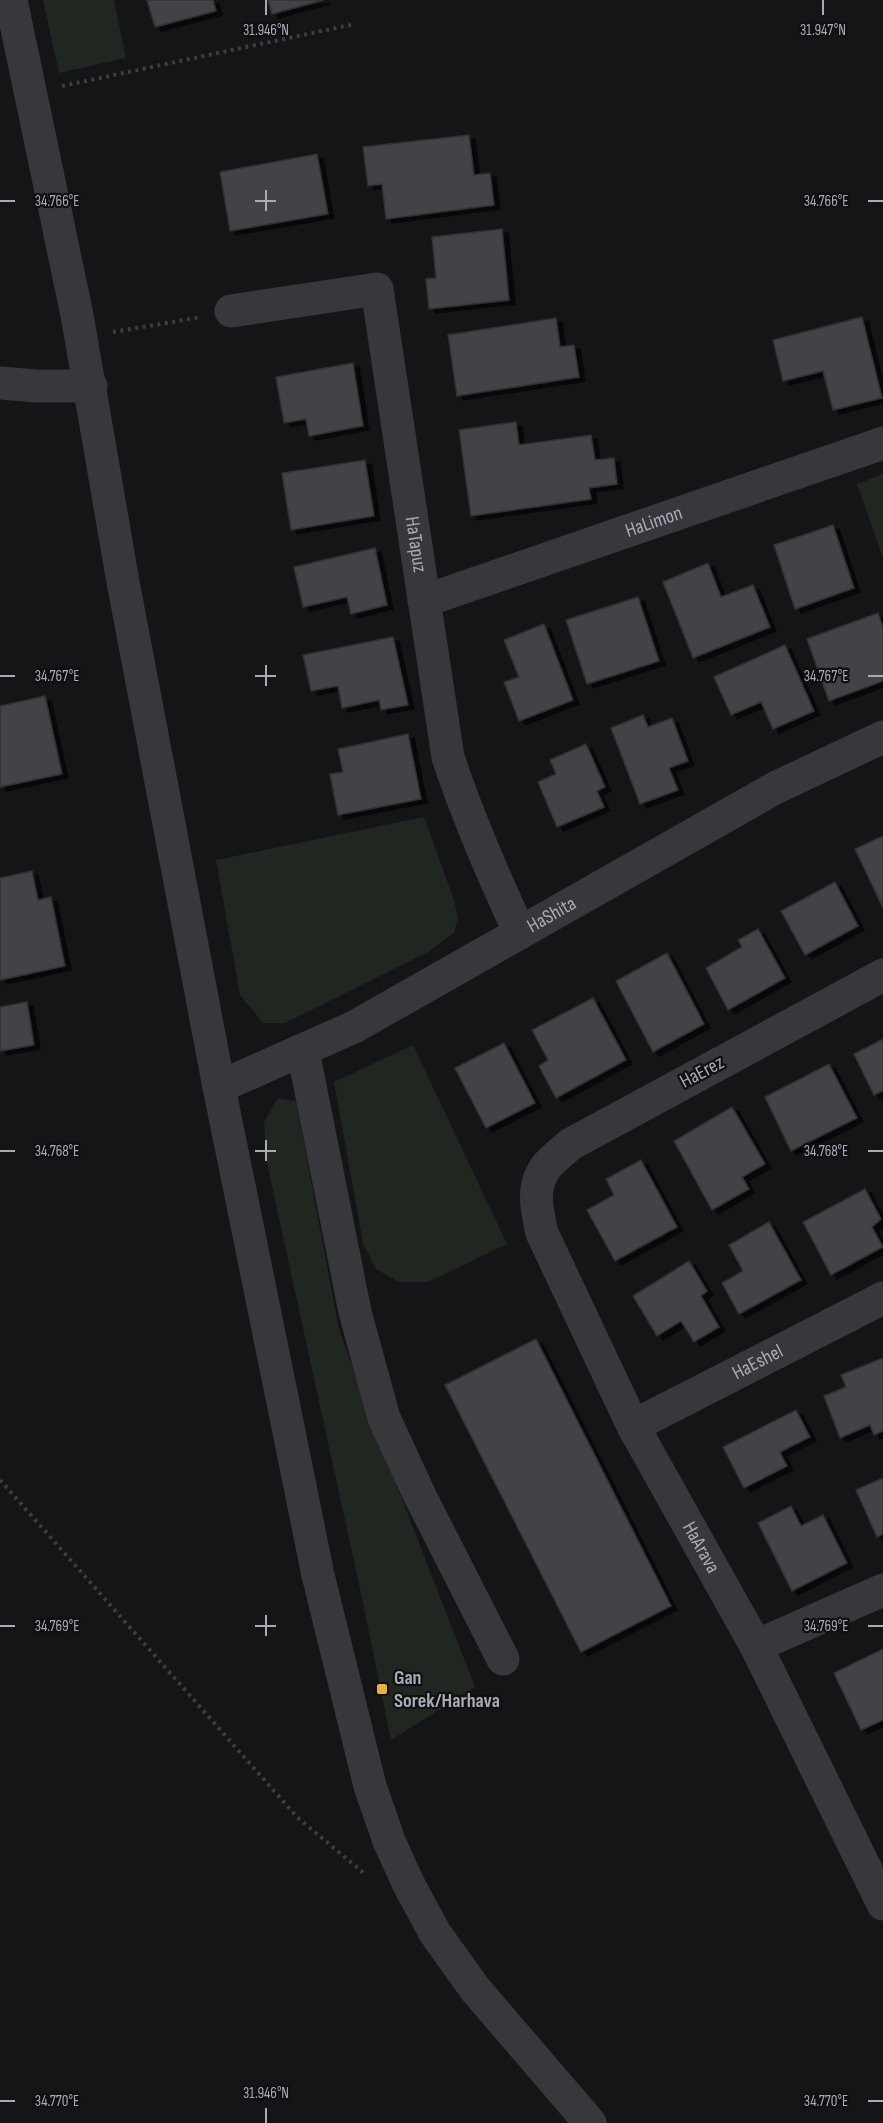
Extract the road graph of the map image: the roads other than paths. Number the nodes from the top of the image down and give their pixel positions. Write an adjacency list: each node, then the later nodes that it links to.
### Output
1 (11, 0): 4 (street)
2 (231, 311): 6 (street, HaTapuz)
3 (0, 383): 4 (street)
4 (90, 386): 11 (street)
5 (883, 442): 6 (street, HaLimon)
6 (424, 602): 8 (street, HaTapuz)
7 (883, 737): 8 (street, HaShita)
8 (520, 933): 10 (street, HaShita)
9 (883, 975): 12 (street, HaErez)
10 (303, 1051): 11 (street, HaShita); 17 (street)
11 (219, 1088): 19 (street)
12 (537, 1187): 14 (street, HaArava)
13 (883, 1298): 14 (street, HaEshel)
14 (633, 1426): 16 (street, HaArava)
15 (883, 1590): 16 (street)
16 (756, 1646): 18 (street, HaArava)
17 (503, 1659)
18 (879, 1885)
19 (590, 2123)

